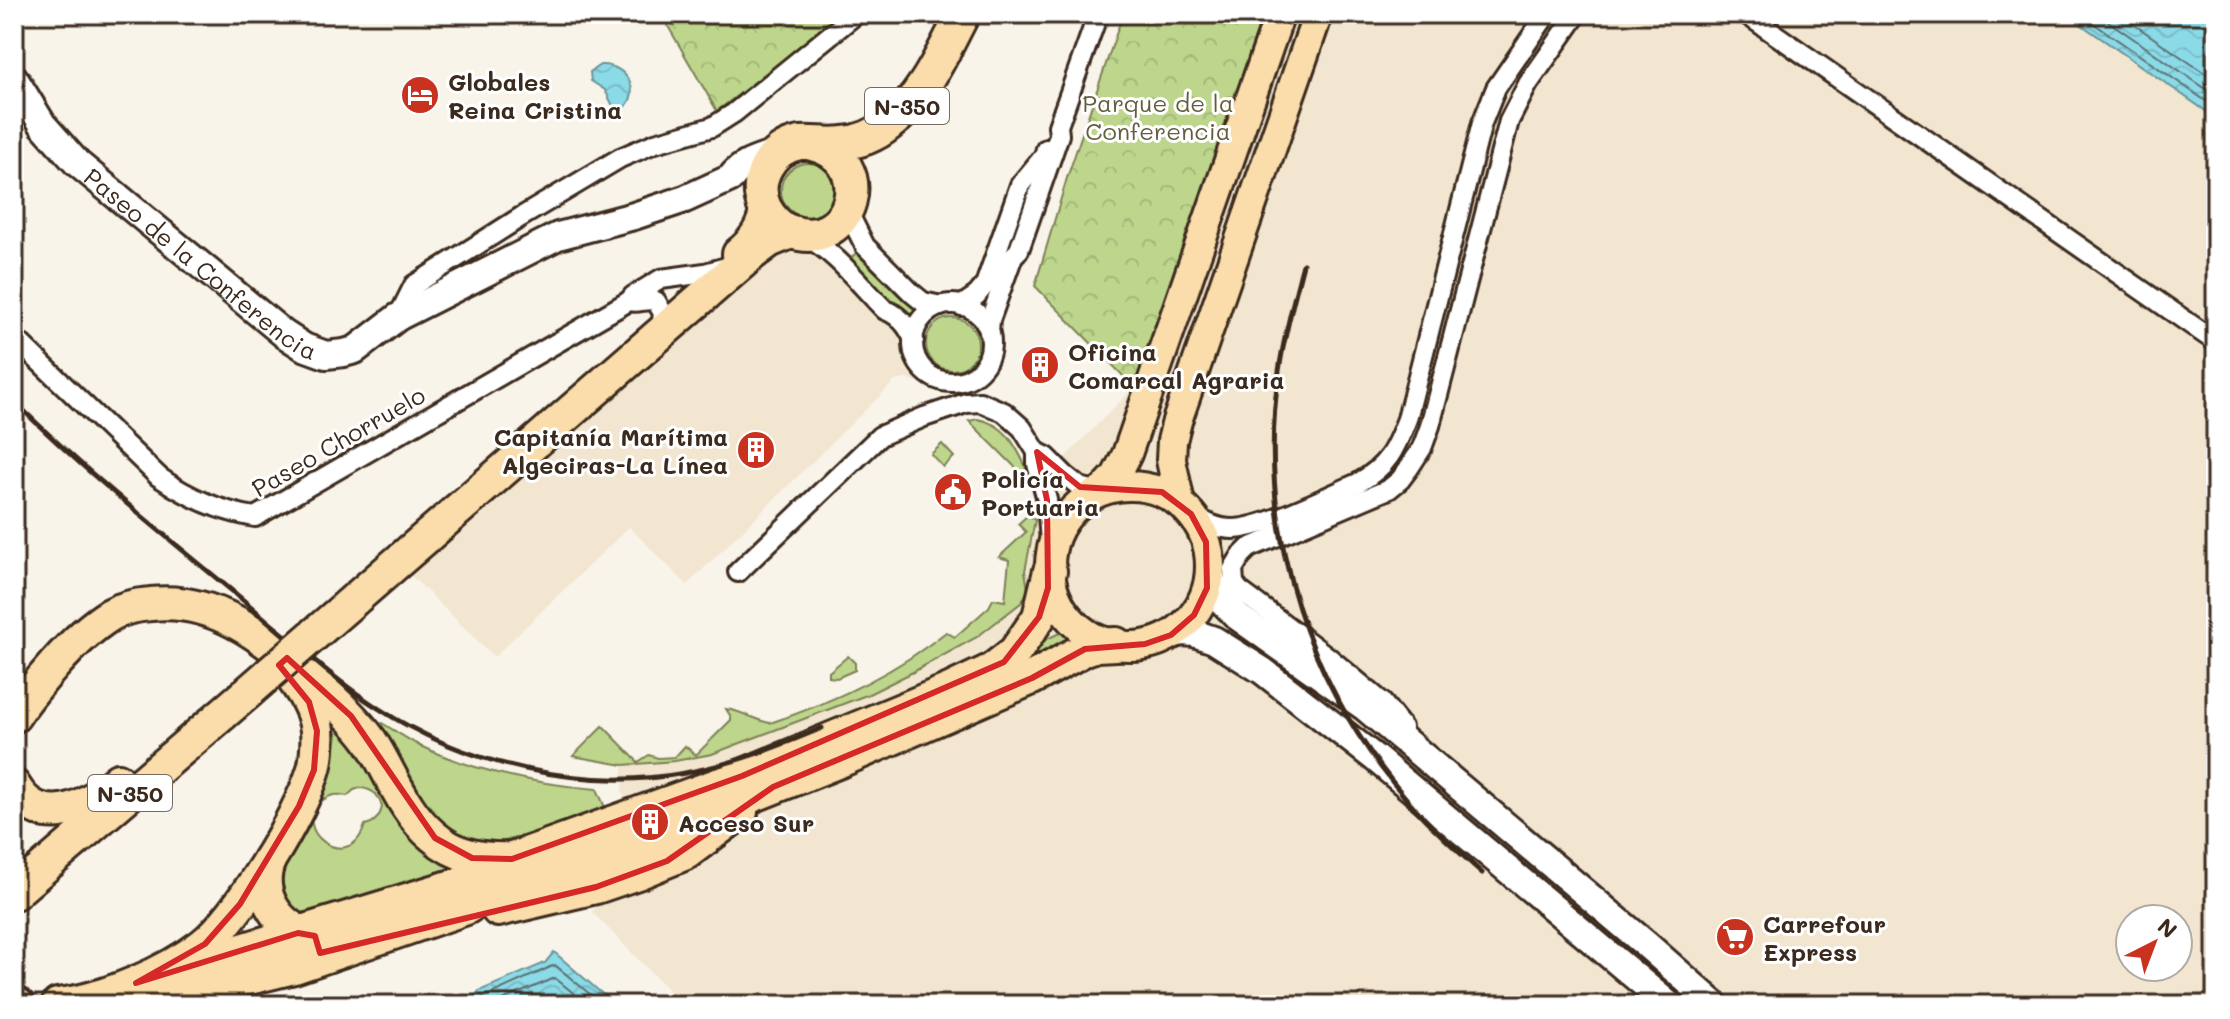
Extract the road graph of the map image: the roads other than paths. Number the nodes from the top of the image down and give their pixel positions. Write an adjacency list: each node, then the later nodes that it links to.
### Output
1 (856, 14): 22 (street)
2 (963, 14): 12 (highway, N-350)
3 (974, 14): 15 (highway, N-350)
4 (1098, 14): 11 (street)
5 (1280, 14): 29 (main road)
6 (1318, 14): 30 (main road)
7 (1547, 14): 30 (street)
8 (1577, 14): 40 (street)
9 (1746, 14): 27 (street)
10 (14, 78): 22 (main road, Paseo de la Conferencia)
11 (1058, 126): 21 (street); 24 (street)
12 (812, 144): 13 (highway, N-350); 15 (highway)
13 (780, 152): 14 (main road, Paseo de la Conferencia); 16 (highway, N-350)
14 (731, 178): 16 (main road); 22 (main road, Paseo de la Conferencia)
15 (850, 199): 17 (highway, N-350); 20 (street)
16 (764, 202): 17 (highway); 18 (highway, N-350)
17 (796, 233): 26 (street); 34 (highway, N-350)
18 (723, 268): 19 (street, Paseo Chorruelo); 23 (highway, N-350)
19 (629, 301): 23 (street); 25 (street, Paseo Chorruelo)
20 (941, 306): 21 (street); 26 (street)
21 (961, 306): 24 (street)
22 (398, 317)
23 (662, 321): 34 (highway, N-350)
24 (989, 332): 26 (street)
25 (14, 337)
26 (914, 340)
27 (2216, 342)
28 (1037, 452): 29 (street); 31 (street); 32 (street)
29 (1101, 491): 30 (main road); 31 (main road)
30 (1186, 509): 33 (main road)
31 (1051, 564): 36 (main road); 46 (highway)
32 (738, 572)
33 (1210, 573): 35 (main road); 40 (main road)
34 (350, 597): 37 (highway, N-350, bridge)
35 (1171, 635): 36 (main road); 56 (main road)
36 (1116, 644): 42 (highway)
37 (244, 689): 41 (highway); 43 (highway, N-350); 47 (highway, N-350)
38 (14, 716): 46 (highway)
39 (14, 739): 45 (highway)
40 (1429, 763): 57 (main road)
41 (14, 786)
42 (773, 787): 44 (highway); 48 (highway)
43 (79, 836): 49 (highway, N-350); 51 (highway)
44 (624, 846): 48 (highway); 50 (highway)
45 (272, 853): 52 (highway); 54 (highway)
46 (512, 859): 52 (highway)
47 (14, 883)
48 (596, 887): 53 (highway)
49 (14, 893)
50 (480, 899): 52 (highway); 53 (highway)
51 (14, 909)
52 (298, 933): 54 (highway)
53 (382, 938): 54 (highway)
54 (137, 994): 55 (highway)
55 (58, 1005)
56 (1669, 1005)
57 (1715, 1005)

